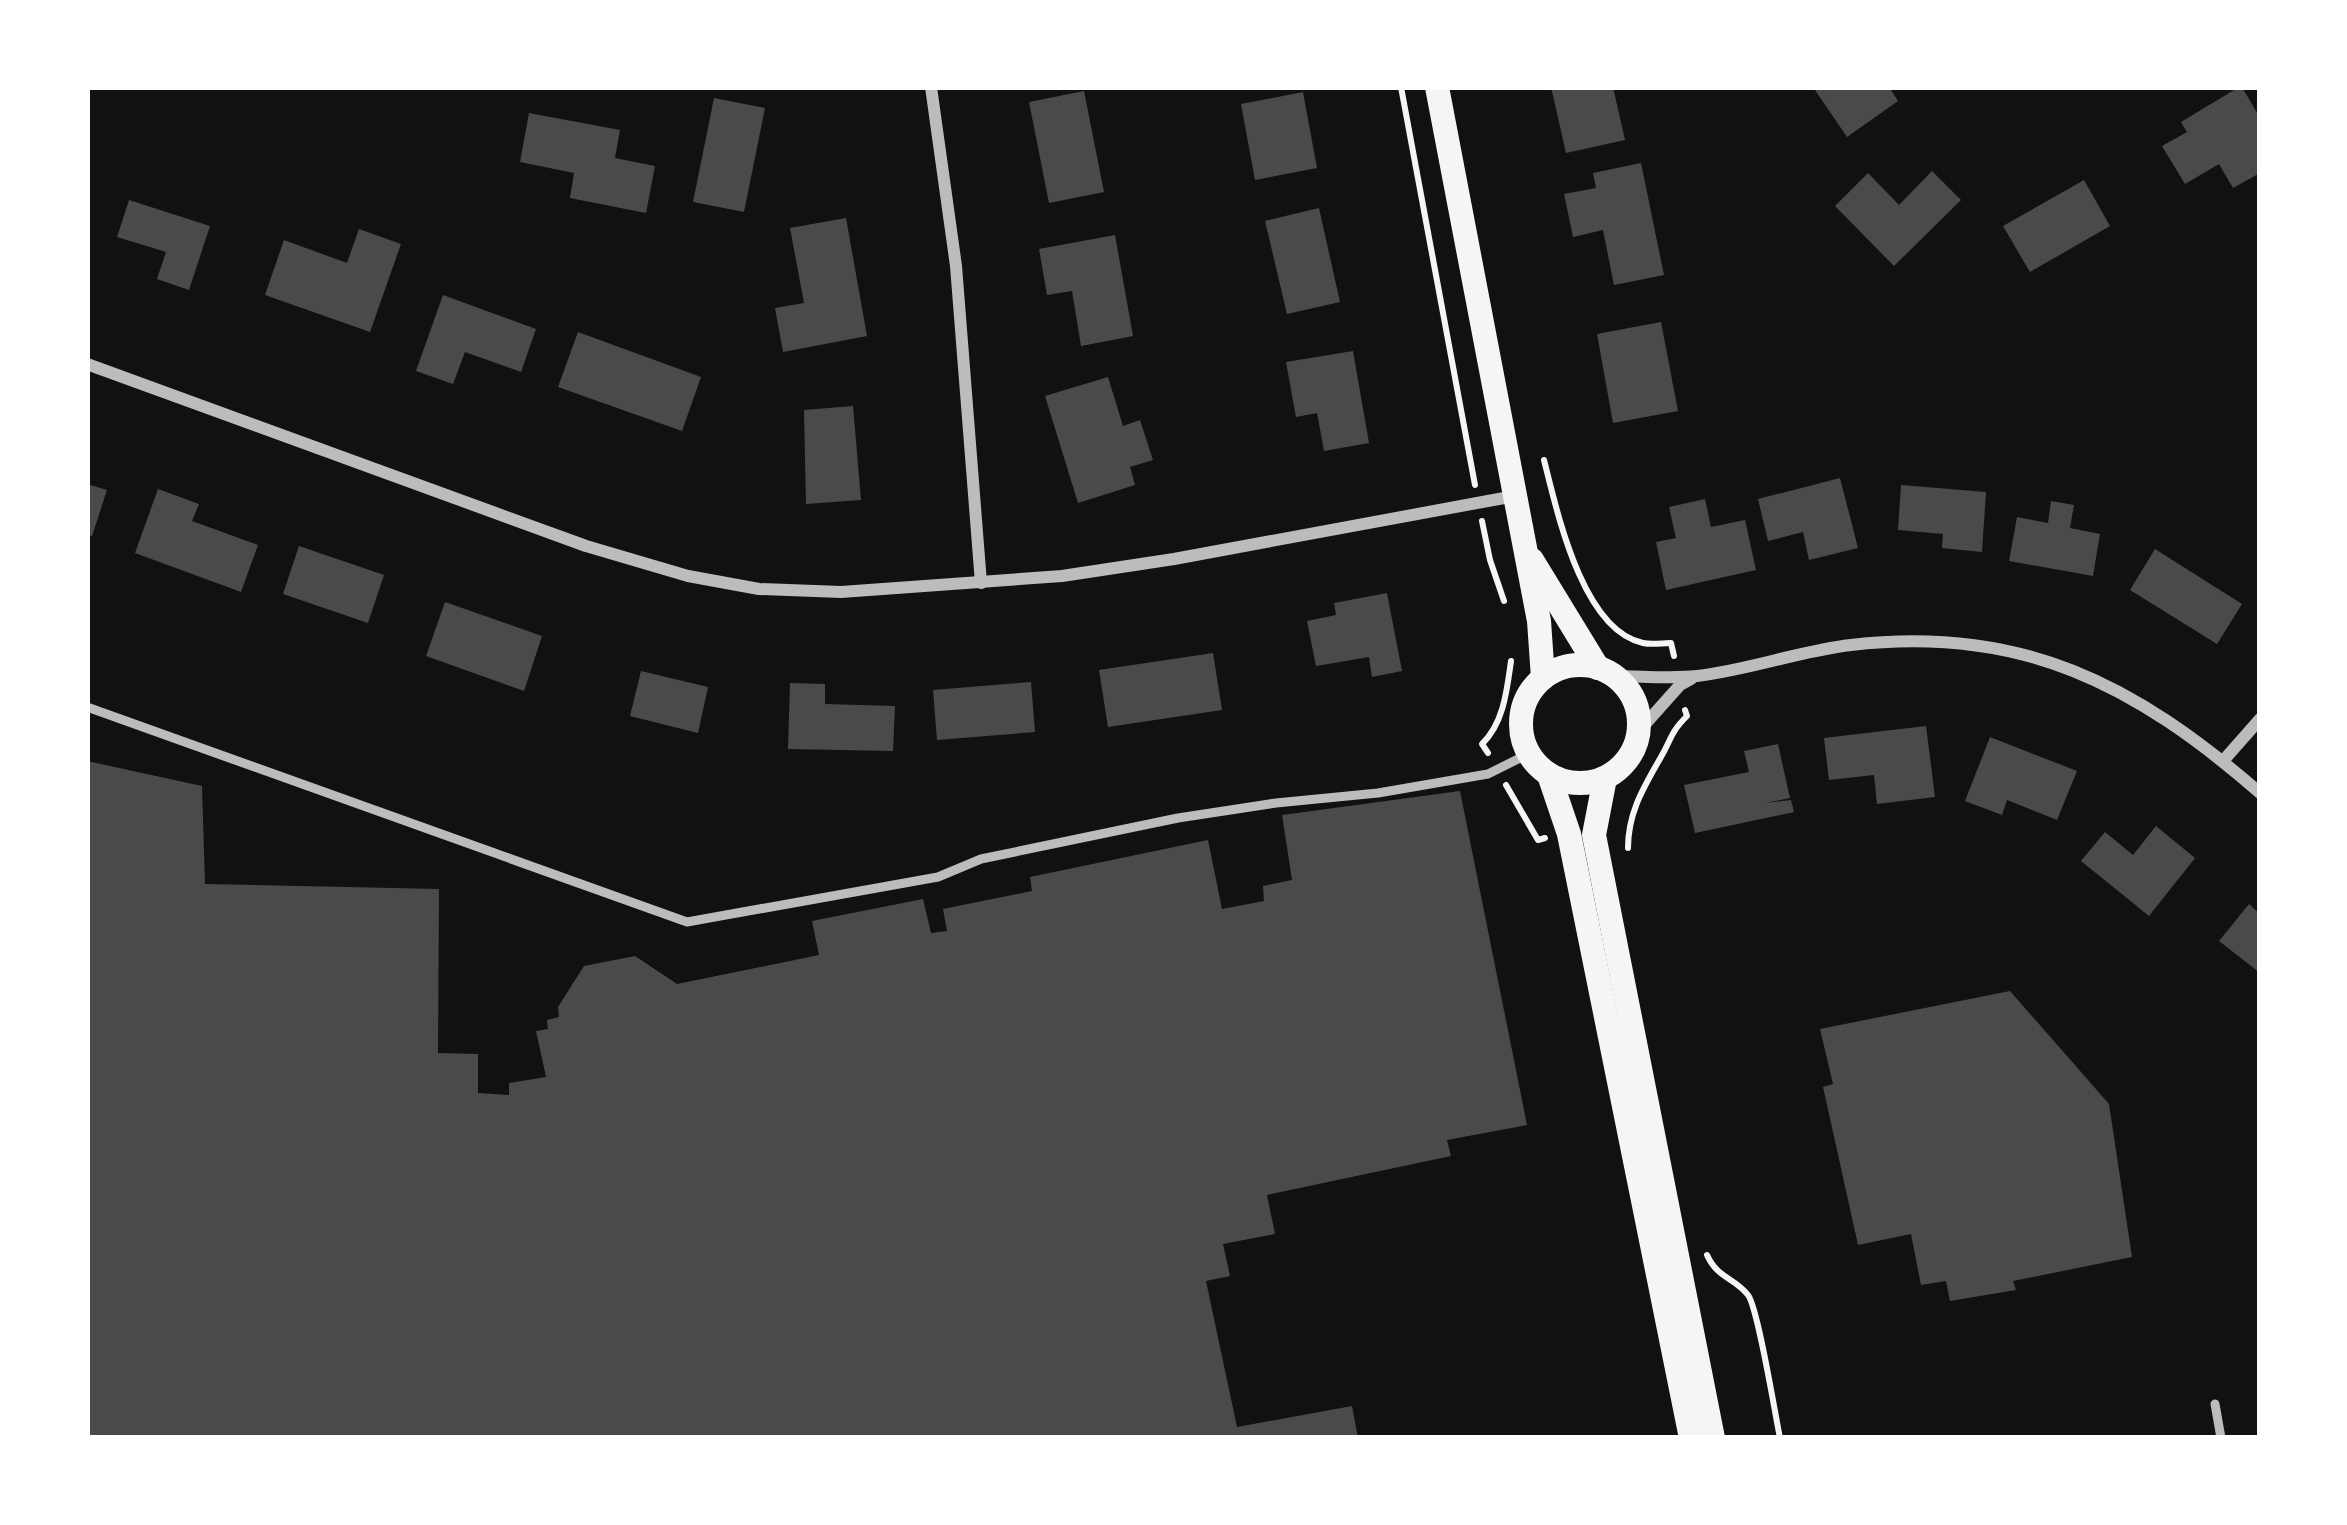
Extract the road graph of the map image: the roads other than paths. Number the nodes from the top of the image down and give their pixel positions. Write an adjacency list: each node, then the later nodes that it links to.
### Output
1 (931, 87): 6 (street)
2 (1437, 87): 4 (main road)
3 (87, 364): 6 (street)
4 (1515, 496): 5 (main road); 6 (street)
5 (1524, 548): 7 (main road); 9 (main road)
6 (981, 583)
7 (1606, 672): 8 (street); 9 (main road); 12 (main road)
8 (1697, 676): 12 (street); 14 (street)
9 (1543, 678): 13 (main road)
10 (87, 707): 13 (lane)
11 (2260, 719): 14 (street)
12 (1639, 731): 16 (main road)
13 (1530, 753): 15 (main road)
14 (2223, 760): 17 (street)
15 (1550, 775): 16 (main road); 19 (main road)
16 (1605, 778): 20 (main road)
17 (2260, 793)
18 (2215, 1404): 21 (lane)
19 (1691, 1438)
20 (1713, 1438)
21 (2221, 1438)

